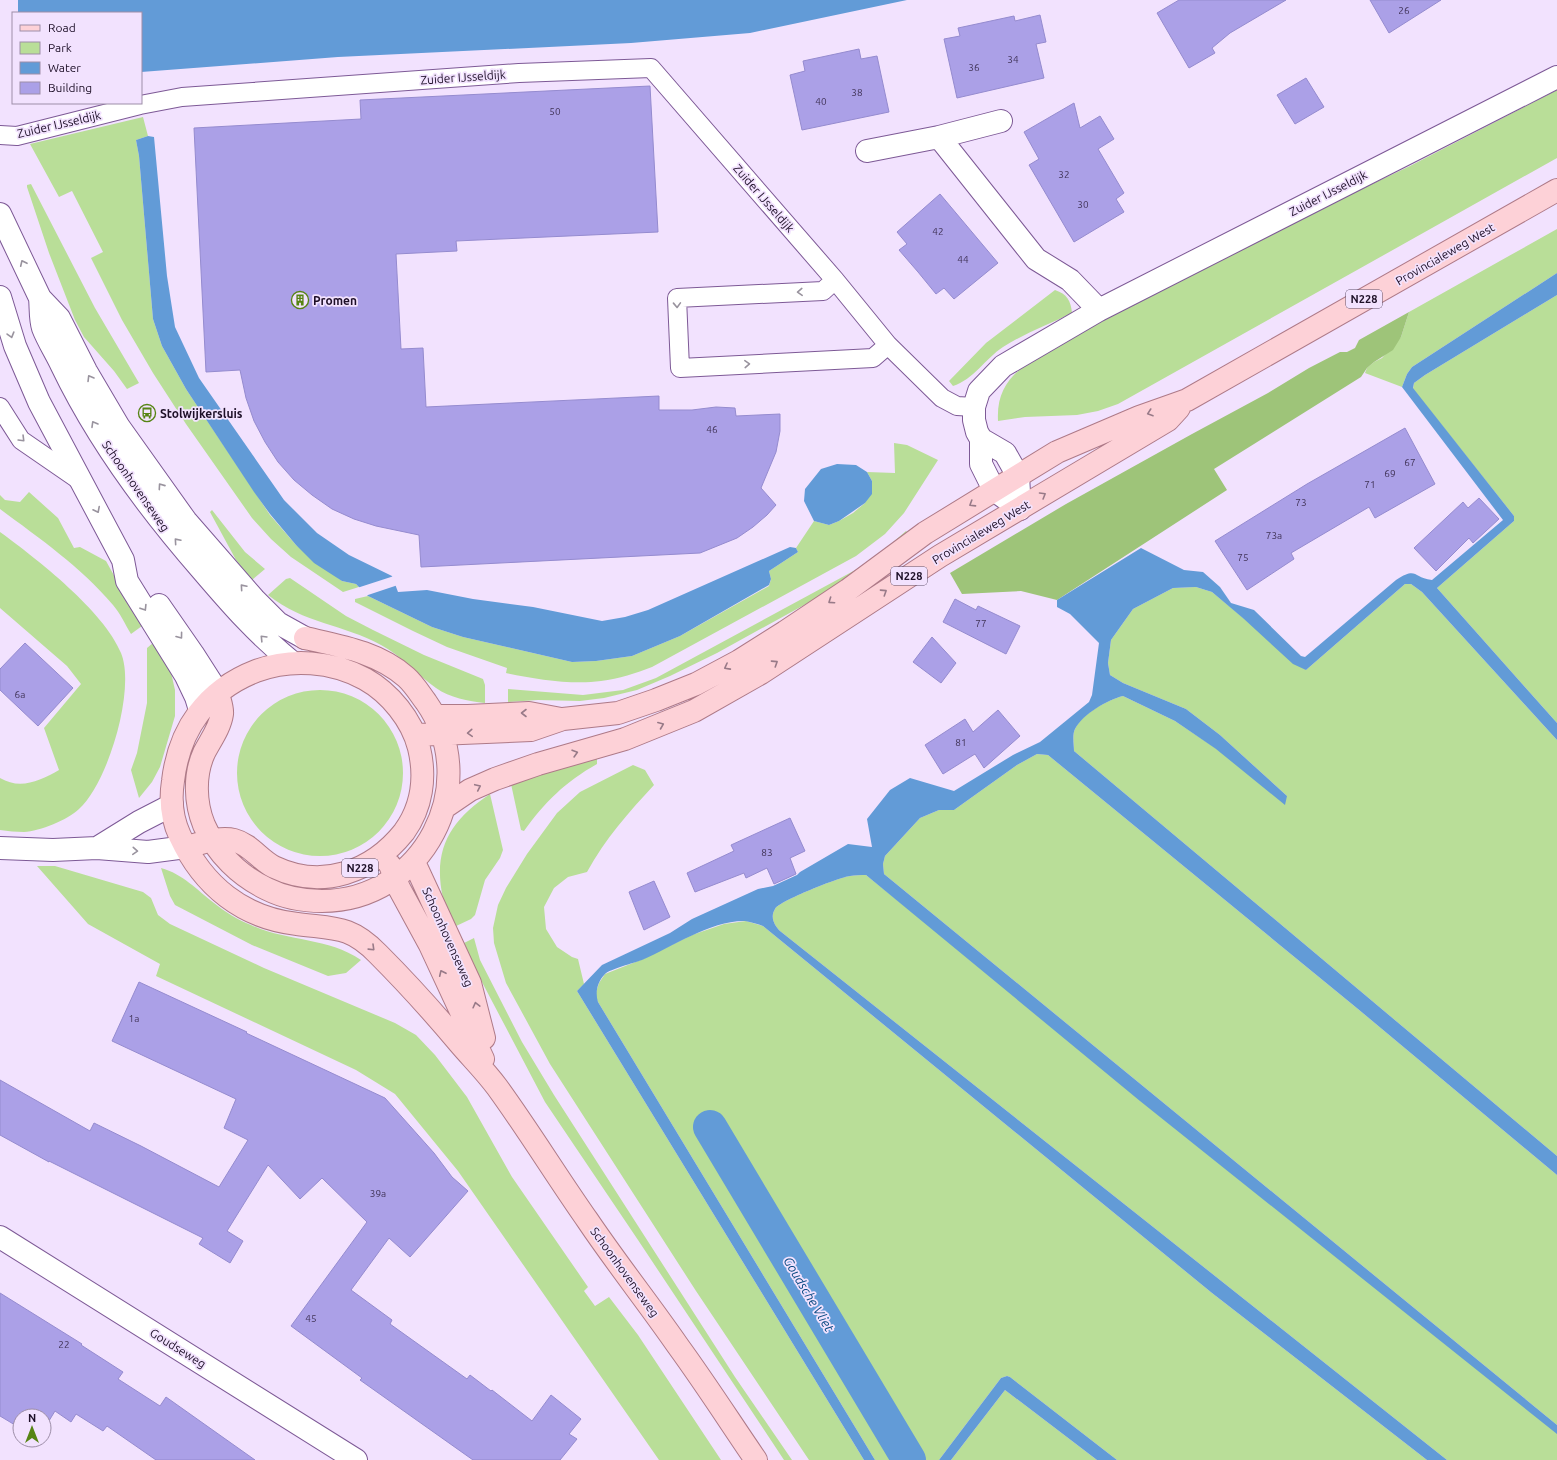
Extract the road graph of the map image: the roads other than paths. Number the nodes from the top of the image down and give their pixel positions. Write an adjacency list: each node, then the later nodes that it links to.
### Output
1 (1557, 77): 11 (street, Zuider IJsseldijk)
2 (1001, 121): 4 (street)
3 (0, 135): 8 (lane, Zuider IJsseldijk)
4 (939, 137): 5 (street); 11 (street)
5 (867, 151)
6 (1557, 190): 13 (main road, Provincialeweg West / N228)
7 (0, 214): 10 (street, Schoonhovenseweg, one-way to 7)
8 (835, 280): 12 (lane, Zuider IJsseldijk); 12 (lane, one-way to 12)
9 (0, 297): 18 (street, one-way to 18)
10 (40, 298): 22 (street, Schoonhovenseweg, one-way to 10); 23 (street, Schoonhovenseweg, one-way to 10)
11 (1099, 310): 15 (street, Zuider IJsseldijk)
12 (888, 345): 15 (lane, Zuider IJsseldijk)
13 (1186, 400): 17 (main road, Provincialeweg West / N228, one-way to 17); 20 (main road, Provincialeweg West / N228, one-way to 13)
14 (0, 407): 18 (lane, one-way to 18)
15 (974, 407): 16 (street, Zuider IJsseldijk)
16 (981, 439): 17 (street); 19 (street, Zuider IJsseldijk)
17 (1018, 476): 19 (main road, Provincialeweg West / N228); 20 (street)
18 (83, 483): 21 (street, one-way to 21)
19 (994, 490): 20 (street, Zuider IJsseldijk); 26 (main road, Provincialeweg West / N228, one-way to 26)
20 (1020, 509): 29 (main road, Provincialeweg West / N228, one-way to 20)
21 (123, 560): 24 (street, one-way to 24); 25 (street, one-way to 25)
22 (305, 638): 26 (main road, N228)
23 (293, 663): 24 (main road, N228); 27 (main road, N228)
24 (218, 693): 25 (main road, N228); 30 (main road, N228)
25 (200, 710): 28 (main road, N228)
26 (439, 725): 27 (main road, N228); 29 (main road, N228)
27 (415, 736): 34 (main road, N228)
28 (172, 805): 31 (main road, N228); 33 (street, N228)
29 (445, 807): 35 (main road, N228)
30 (213, 841): 31 (main road, N228); 34 (main road, N228); 36 (main road, N228)
31 (186, 847): 33 (street, N228, one-way to 31); 37 (main road, Schoonhovenseweg / N228, one-way to 37)
32 (9, 848): 33 (street, N228)
33 (96, 848)
34 (386, 851): 36 (main road, N228)
35 (414, 862): 36 (main road, N228); 37 (main road, Schoonhovenseweg, one-way to 35)
36 (394, 879): 37 (main road, Schoonhovenseweg, one-way to 36)
37 (495, 1084): 40 (main road, Schoonhovenseweg)
38 (0, 1237): 39 (street, Goudseweg)
39 (356, 1460)
40 (756, 1460)

